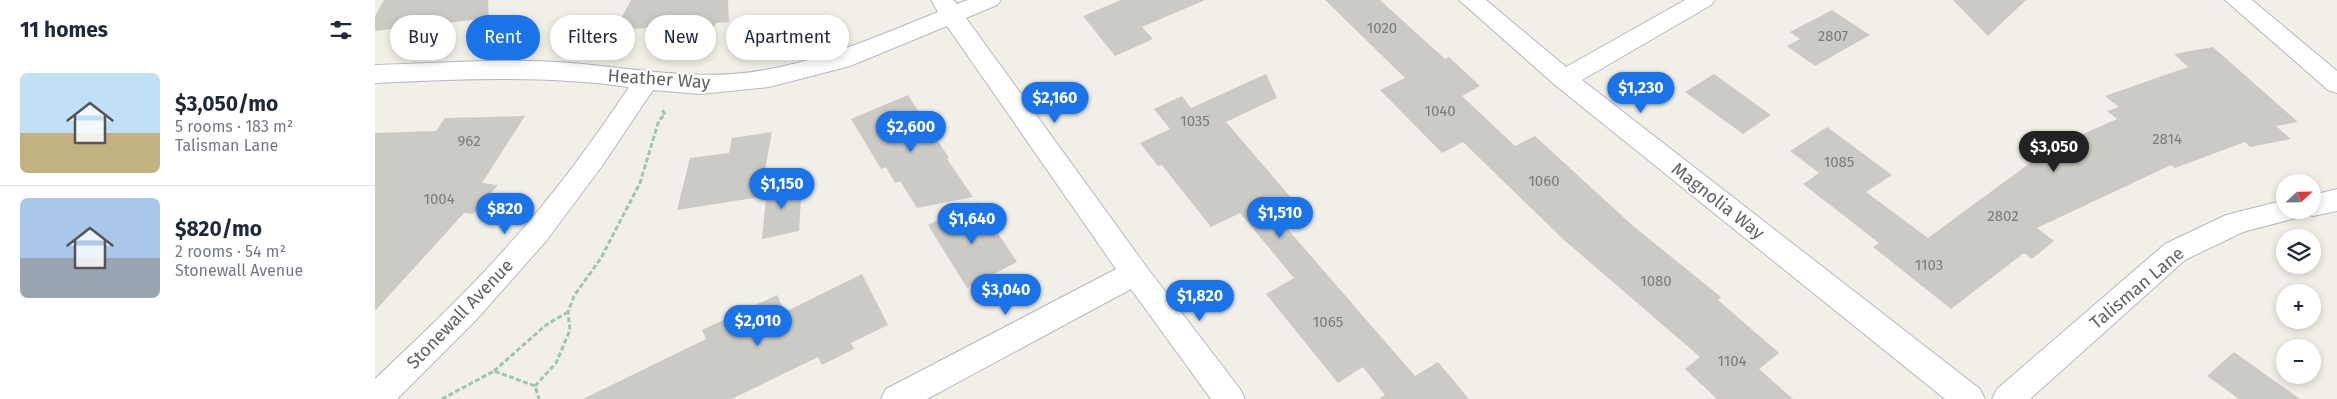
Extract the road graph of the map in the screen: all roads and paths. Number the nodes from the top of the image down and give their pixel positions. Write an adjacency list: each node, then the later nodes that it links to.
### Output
1 (989, 0): 5 (street, Heather Way)
2 (1471, 0): 7 (street, Magnolia Way)
3 (1703, 0): 7 (street)
4 (2237, 0): 8 (street)
5 (947, 8): 9 (street, Heather Way); 13 (street)
6 (375, 74): 9 (street, Heather Way)
7 (1564, 79): 22 (street, Magnolia Way)
8 (2337, 84)
9 (639, 92): 14 (path); 17 (street, Stonewall Avenue)
10 (2337, 200): 11 (street)
11 (2321, 203)
12 (2276, 213): 23 (street, Talisman Lane)
13 (1135, 273): 20 (street); 21 (street)
14 (568, 312): 15 (path); 16 (path)
15 (494, 371): 16 (path); 18 (path)
16 (535, 386): 19 (path)
17 (376, 399)
18 (442, 399)
19 (539, 399)
20 (897, 399)
21 (1229, 399)
22 (1969, 399)
23 (2008, 399)

